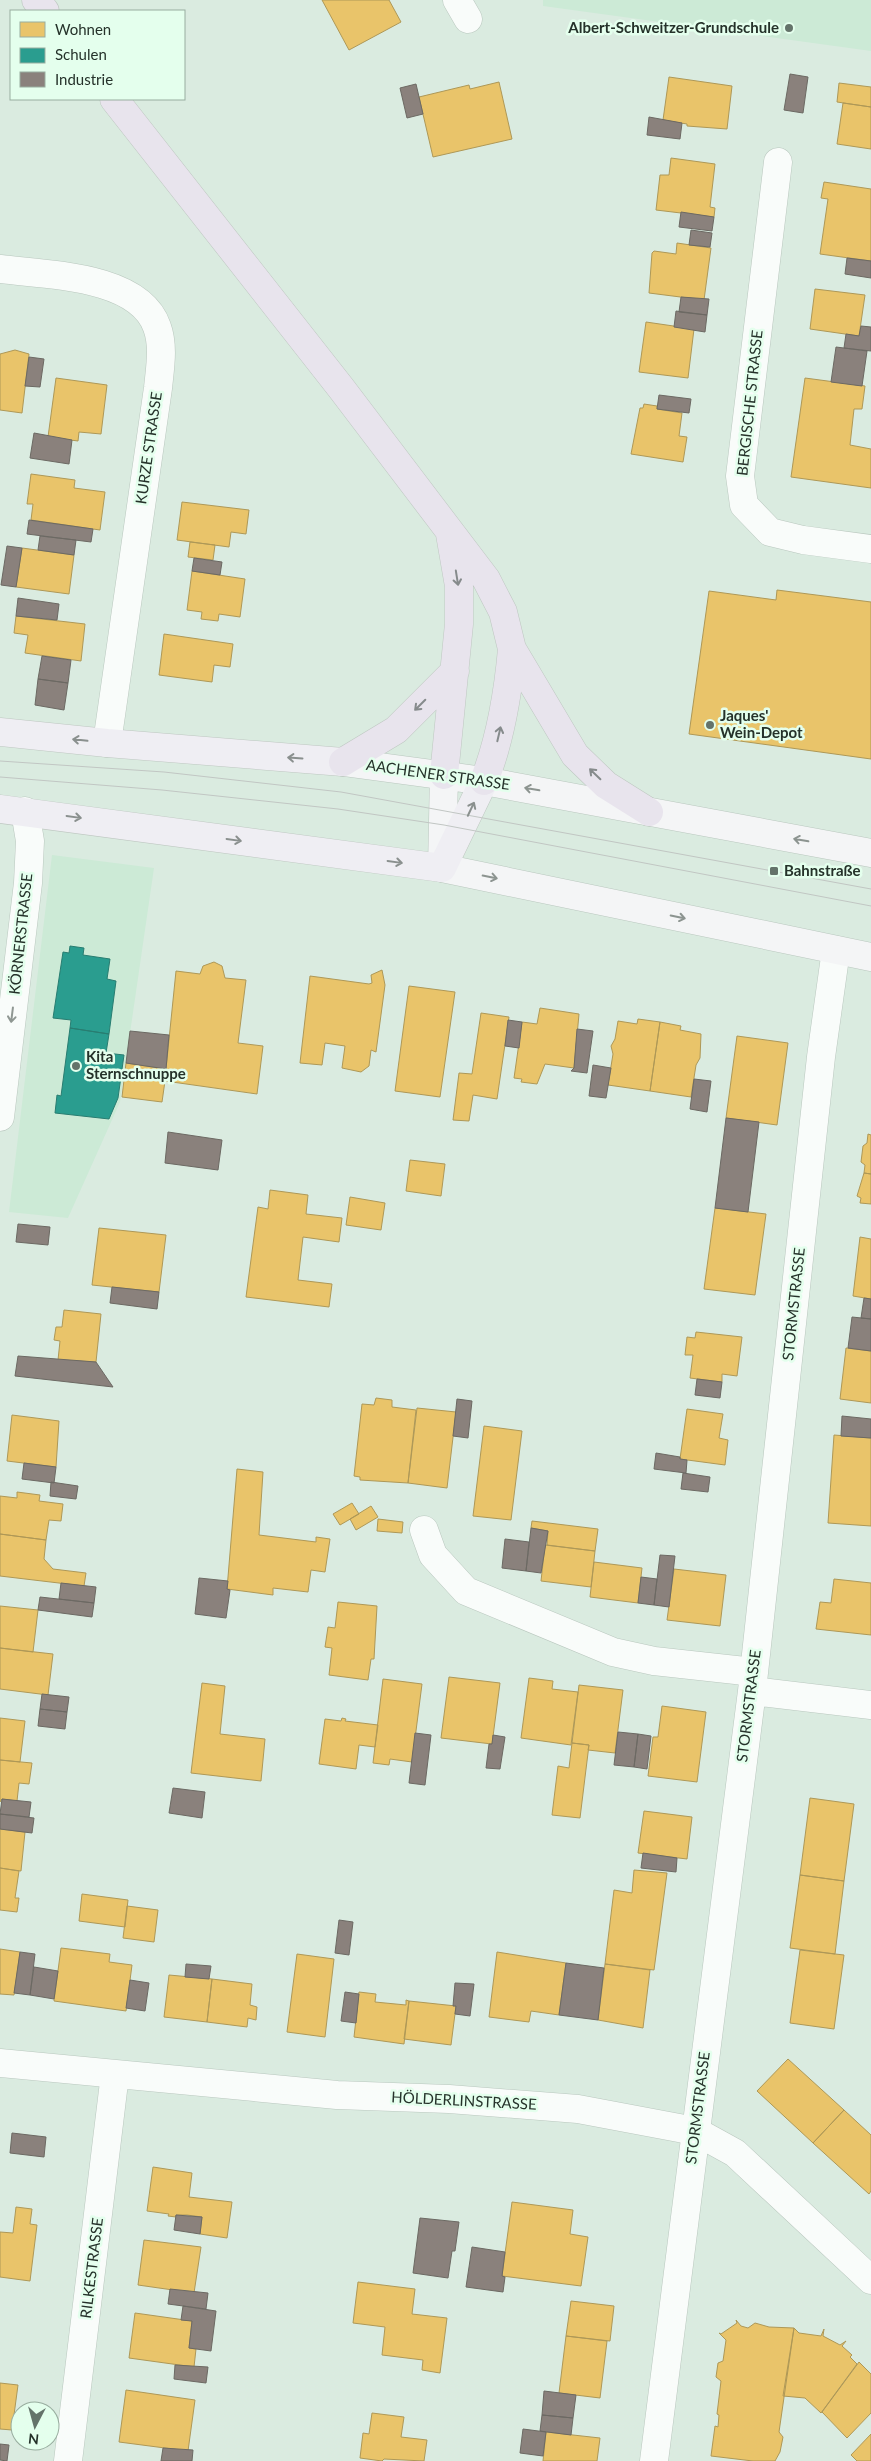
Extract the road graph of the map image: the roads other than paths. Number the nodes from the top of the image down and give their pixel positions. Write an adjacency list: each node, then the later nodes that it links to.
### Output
1 (36, 0): 2 (highway)
2 (44, 10)
3 (115, 100): 6 (highway)
4 (778, 162): 7 (street, BERGISCHE STRASSE)
5 (0, 269): 11 (street, KURZE STRASSE)
6 (449, 530): 8 (highway); 9 (highway, one-way to 9)
7 (871, 549)
8 (512, 648): 14 (highway, one-way to 8); 16 (highway, one-way to 8)
9 (455, 670): 12 (highway, one-way to 12); 13 (highway)
10 (0, 732): 11 (main road, AACHENER STRASSE, one-way to 10)
11 (107, 743): 12 (main road, AACHENER STRASSE, one-way to 11)
12 (343, 762): 13 (main road, AACHENER STRASSE)
13 (444, 775): 14 (main road, AACHENER STRASSE); 18 (main road)
14 (484, 781): 16 (main road, AACHENER STRASSE, one-way to 14); 18 (main road, one-way to 14)
15 (13, 810): 18 (main road, one-way to 18); 22 (street, KÖRNERSTRASSE, one-way to 22)
16 (649, 812): 17 (main road, AACHENER STRASSE, one-way to 16)
17 (871, 853)
18 (442, 868): 19 (main road, one-way to 19)
19 (836, 950): 20 (main road); 21 (main road); 25 (street, STORMSTRASSE)
20 (871, 950)
21 (871, 957)
22 (3, 1058): 23 (street, KÖRNERSTRASSE)
23 (0, 1116)
24 (424, 1530): 25 (street)
25 (753, 1681): 26 (street); 29 (street, STORMSTRASSE)
26 (871, 1705)
27 (0, 2063): 28 (street, HÖLDERLINSTRASSE)
28 (115, 2074): 29 (street, HÖLDERLINSTRASSE); 31 (street, RILKESTRASSE)
29 (694, 2131): 30 (street, HÖLDERLINSTRASSE); 32 (street, STORMSTRASSE)
30 (871, 2280)
31 (68, 2461)
32 (654, 2461)

